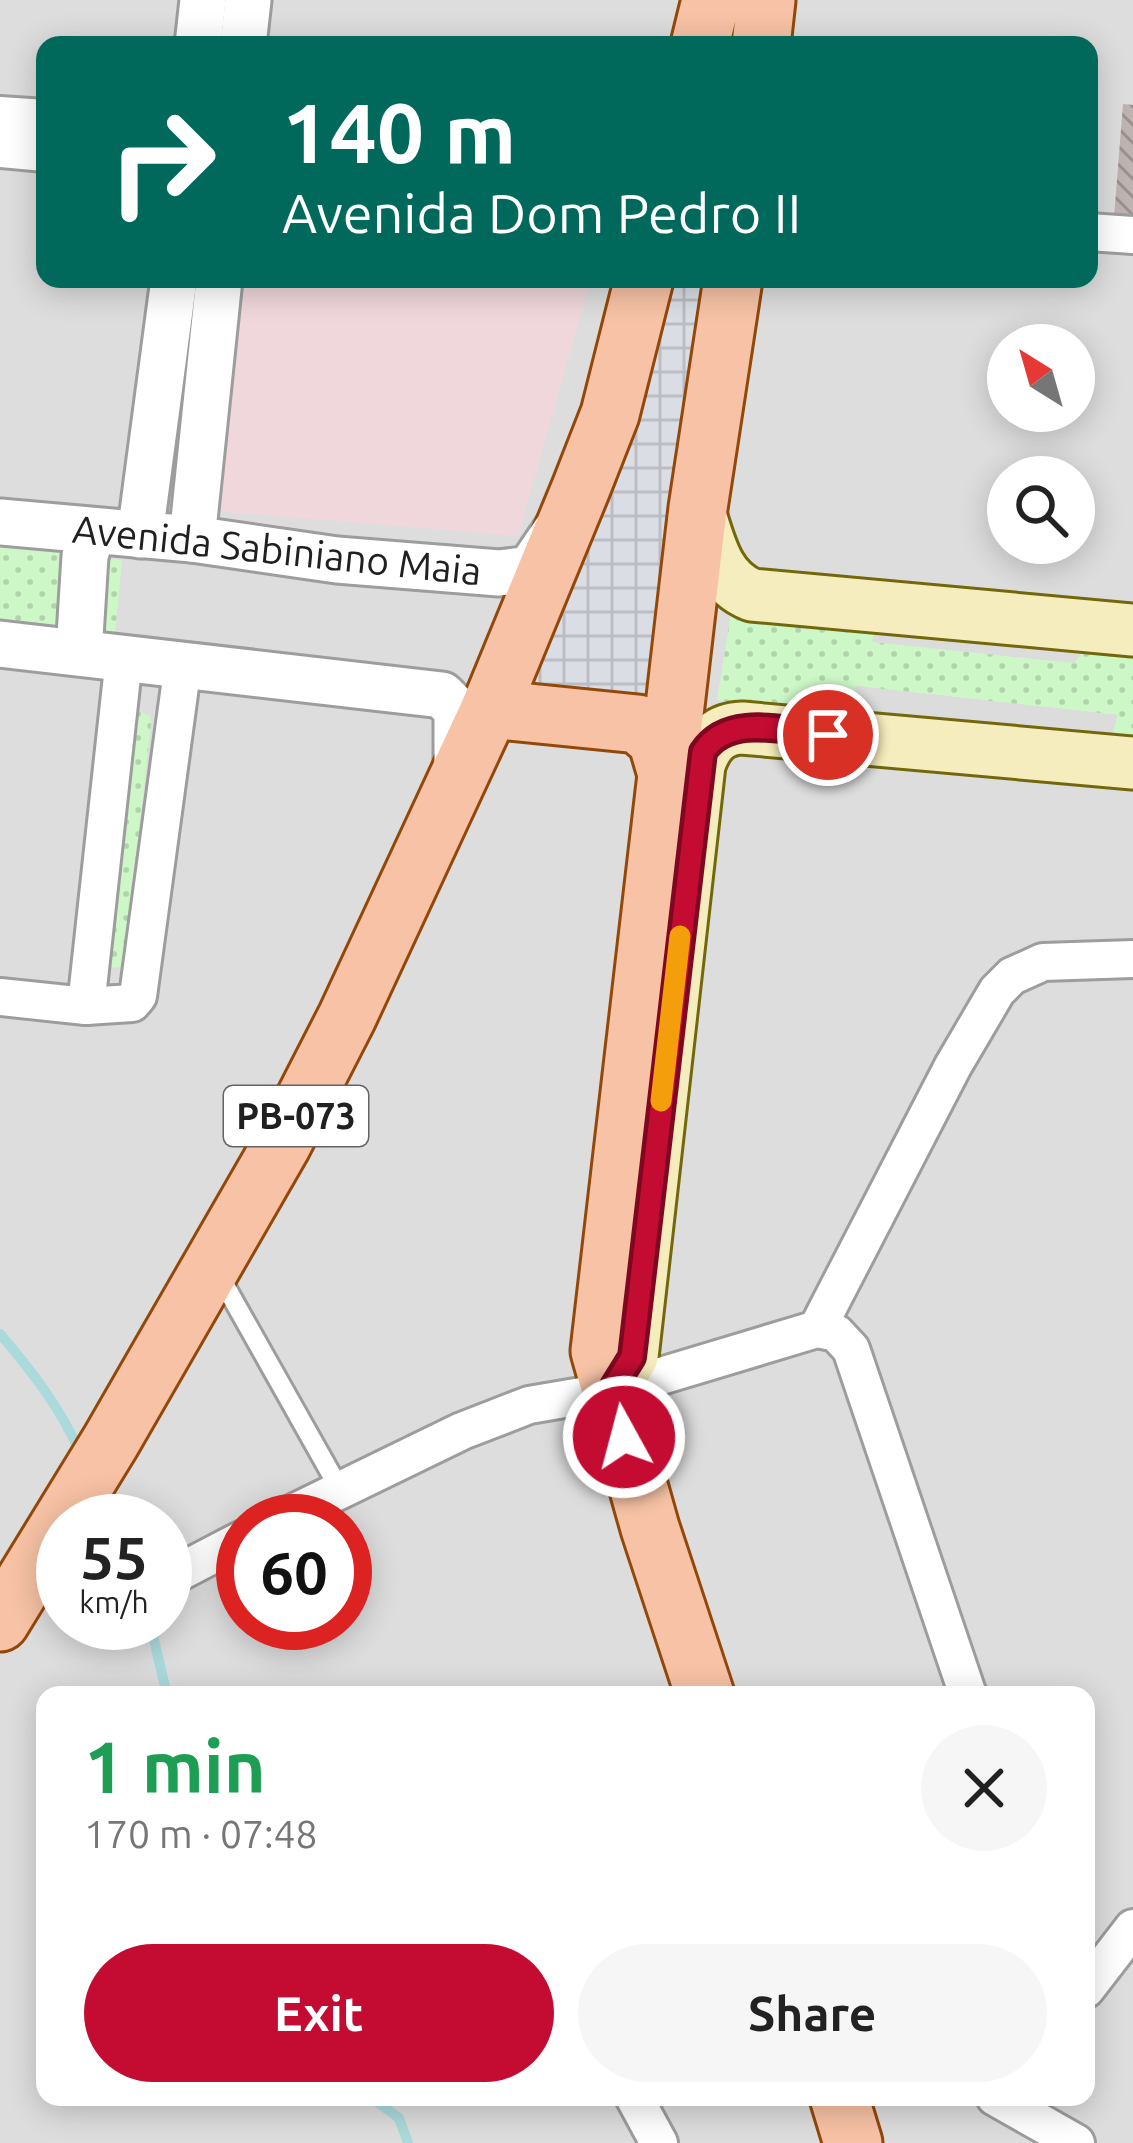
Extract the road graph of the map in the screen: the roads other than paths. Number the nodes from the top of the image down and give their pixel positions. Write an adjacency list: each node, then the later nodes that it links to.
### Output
1 (203, 0): 5 (street)
2 (248, 0): 6 (street)
3 (711, 0): 7 (main road)
4 (766, 0): 8 (main road)
5 (199, 36)
6 (244, 36)
7 (702, 36)
8 (762, 36)
9 (0, 115): 10 (street)
10 (36, 117)
11 (0, 149): 12 (street)
12 (36, 152)
13 (1098, 233): 14 (street)
14 (1133, 235)
15 (172, 288): 23 (street)
16 (218, 288): 24 (street)
17 (642, 288): 19 (main road, PB-073)
18 (732, 288): 20 (main road)
19 (580, 488): 24 (street, Avenida Sabiniano Maia); 30 (main road, PB-073)
20 (698, 508): 25 (main road); 32 (main road)
21 (0, 522): 22 (street, Avenida Sabiniano Maia)
22 (92, 532): 23 (street, Avenida Sabiniano Maia); 27 (street)
23 (140, 535): 24 (street, Avenida Sabiniano Maia)
24 (192, 539)
25 (1133, 629)
26 (0, 644): 27 (street)
27 (79, 652): 28 (street)
28 (124, 658): 29 (street); 36 (street)
29 (183, 664): 33 (street); 36 (street)
30 (490, 709): 32 (main road); 33 (main road, PB-073)
31 (1133, 763): 39 (main road)
32 (667, 774): 39 (main road)
33 (457, 778): 37 (main road, PB-073)
34 (1133, 959): 38 (street)
35 (0, 997): 36 (street)
36 (86, 1006)
37 (213, 1264): 40 (lane); 42 (main road, PB-073)
38 (817, 1329): 39 (street); 44 (street)
39 (611, 1391): 40 (street); 43 (main road)
40 (339, 1488): 41 (street)
41 (328, 1494)
42 (0, 1622)
43 (703, 1686)
44 (965, 1686)
45 (1133, 1928): 46 (street)
46 (1095, 1977)
47 (639, 2106): 50 (street)
48 (842, 2106): 51 (main road)
49 (1018, 2106): 52 (street)
50 (659, 2143)
51 (853, 2143)
52 (1076, 2143)

